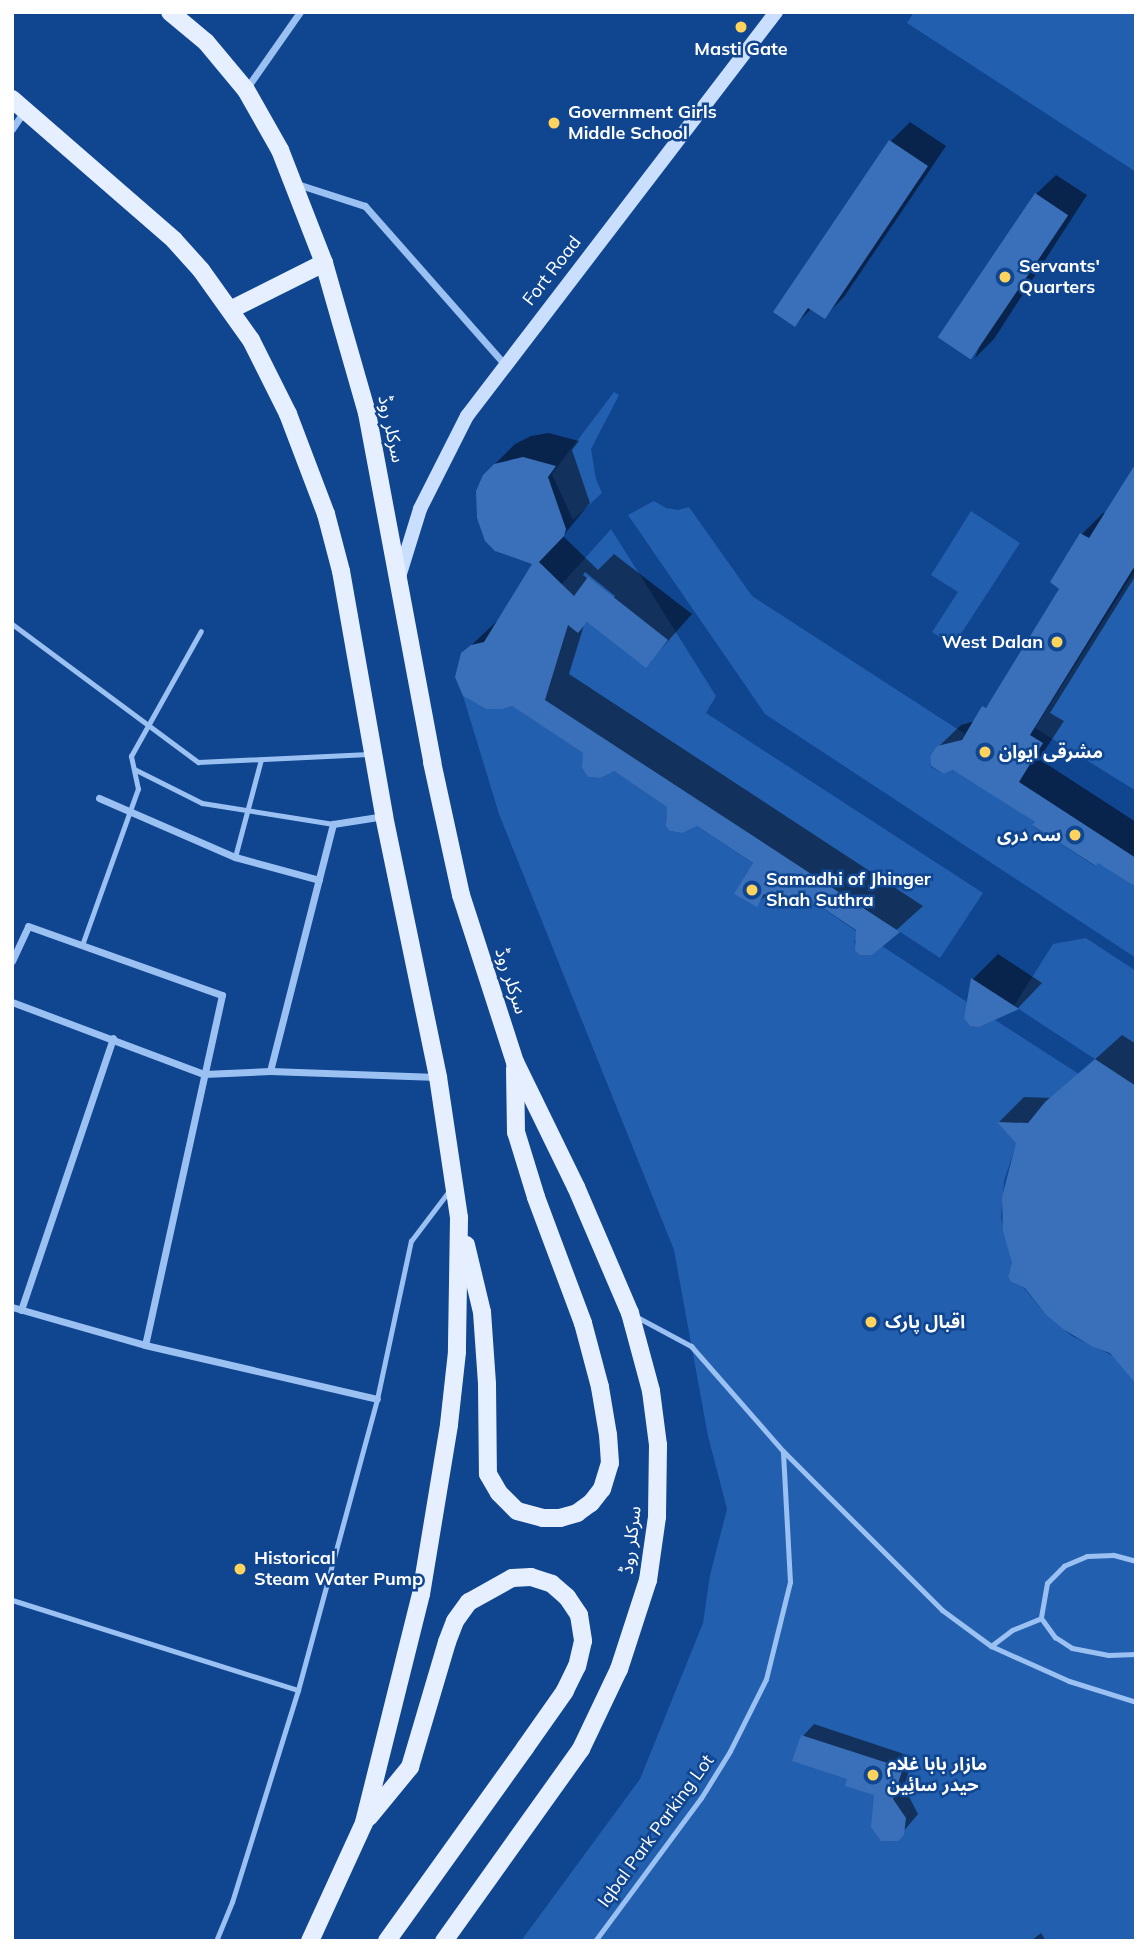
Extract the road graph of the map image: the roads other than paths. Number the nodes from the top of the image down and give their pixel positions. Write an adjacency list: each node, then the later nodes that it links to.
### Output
1 (170, 12): 4 (main road, سرکلر روڈ)
2 (300, 12): 4 (street)
3 (776, 12): 10 (street, Fort Road)
4 (246, 90): 7 (main road, سرکلر روڈ)
5 (18, 105): 6 (street); 9 (main road)
6 (12, 129)
7 (293, 183): 8 (main road, سرکلر روڈ); 10 (street)
8 (324, 263): 9 (main road); 11 (main road, سرکلر روڈ)
9 (232, 309): 15 (main road)
10 (505, 365): 11 (street, Fort Road)
11 (399, 577): 29 (main road, سرکلر روڈ)
12 (12, 624): 14 (lane)
13 (201, 631): 14 (lane)
14 (148, 727): 16 (lane); 17 (lane)
15 (375, 754): 16 (lane); 21 (main road)
16 (261, 759): 19 (lane)
17 (134, 769): 19 (lane); 20 (lane)
18 (99, 798): 20 (street)
19 (247, 810): 22 (lane); 23 (lane)
20 (129, 811): 23 (street); 25 (lane)
21 (384, 816): 22 (street); 32 (main road)
22 (333, 824): 24 (street)
23 (235, 856): 24 (street)
24 (319, 880): 30 (street)
25 (82, 945): 26 (street); 31 (street)
26 (12, 961)
27 (12, 1002): 28 (street)
28 (113, 1038): 31 (street); 36 (street)
29 (515, 1062): 34 (main road); 37 (main road, سرکلر روڈ)
30 (270, 1071): 31 (street); 32 (street)
31 (204, 1074): 38 (street)
32 (438, 1077): 33 (main road)
33 (453, 1186): 34 (main road); 39 (lane)
34 (459, 1218): 48 (main road)
35 (12, 1307): 36 (street)
36 (21, 1310): 38 (street)
37 (630, 1313): 40 (lane); 52 (main road, سرکلر روڈ)
38 (145, 1345): 39 (street)
39 (377, 1399): 46 (lane)
40 (783, 1451): 44 (lane); 53 (lane, Iqbal Park Parking Lot)
41 (1136, 1561): 43 (lane)
42 (12, 1600): 46 (lane)
43 (1041, 1618): 44 (lane); 45 (lane)
44 (991, 1646): 47 (lane)
45 (1136, 1654)
46 (298, 1690): 49 (lane)
47 (1136, 1702)
48 (365, 1823): 50 (main road); 51 (main road)
49 (216, 1941)
50 (310, 1941)
51 (387, 1941)
52 (444, 1941)
53 (595, 1941)

